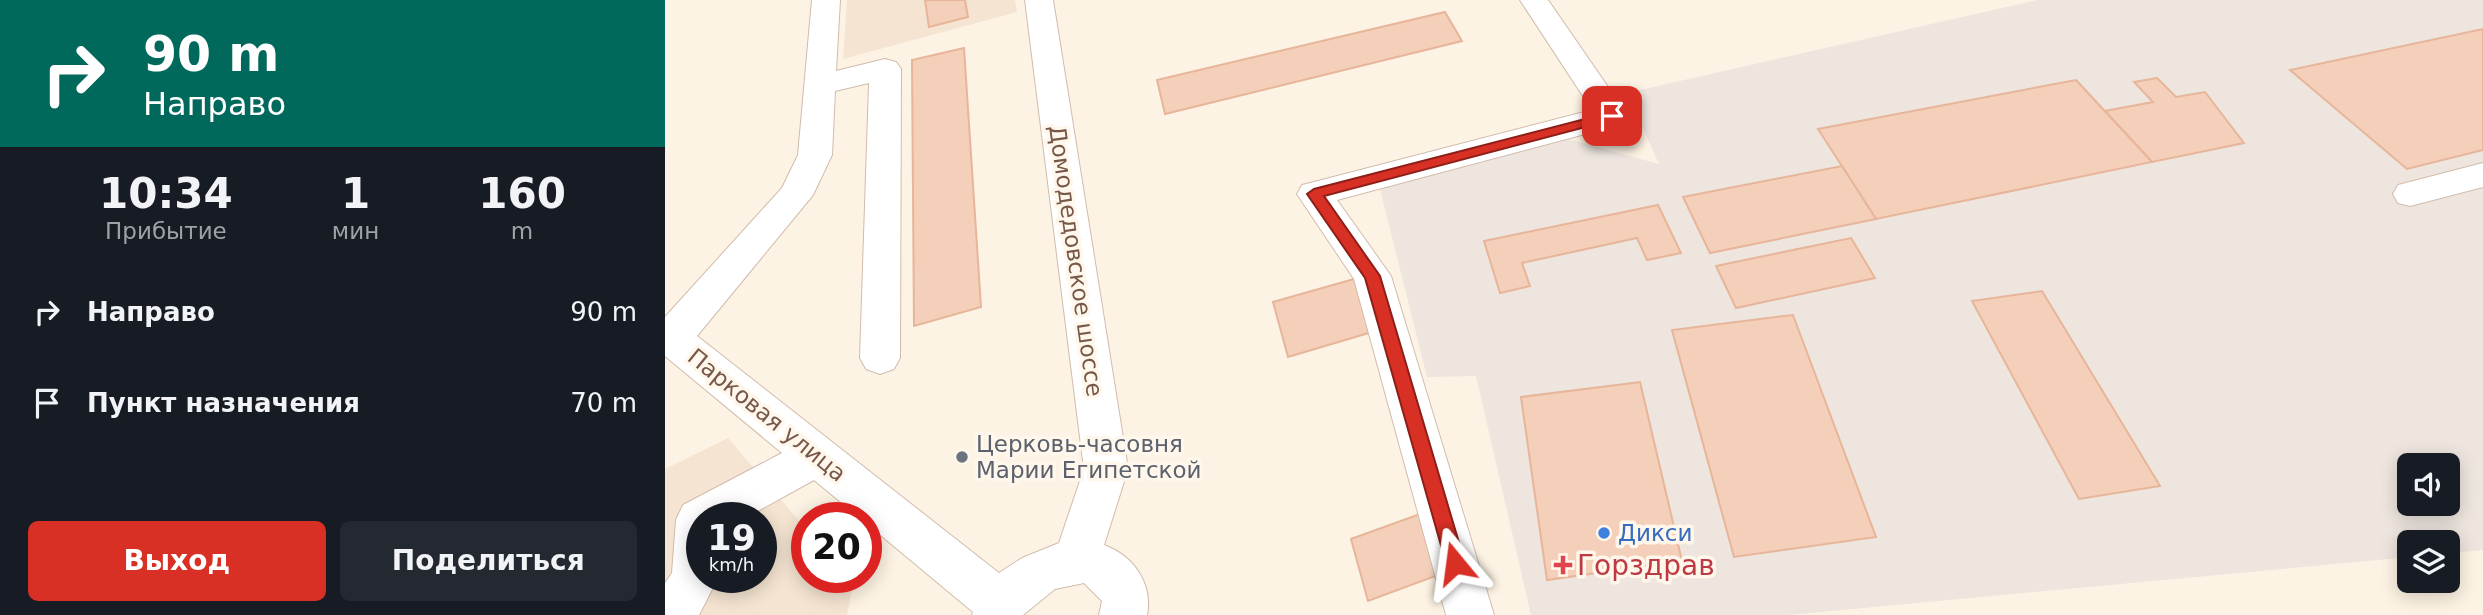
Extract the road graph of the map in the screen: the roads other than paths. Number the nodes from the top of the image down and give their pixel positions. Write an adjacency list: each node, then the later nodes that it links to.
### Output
1 (827, 0): 4 (street)
2 (1039, 0): 11 (street, Домодедовское шоссе)
3 (1534, 0): 16 (street)
4 (820, 85): 7 (street); 8 (street)
5 (2483, 176): 6 (street)
6 (2410, 194)
7 (669, 336): 9 (street, Парковая улица)
8 (880, 358)
9 (817, 456): 10 (street); 13 (street, Парковая улица)
10 (732, 502)
11 (1076, 560): 13 (street); 15 (street)
12 (686, 593): 14 (street)
13 (998, 609)
14 (665, 613)
15 (1123, 615)
16 (1470, 615)

